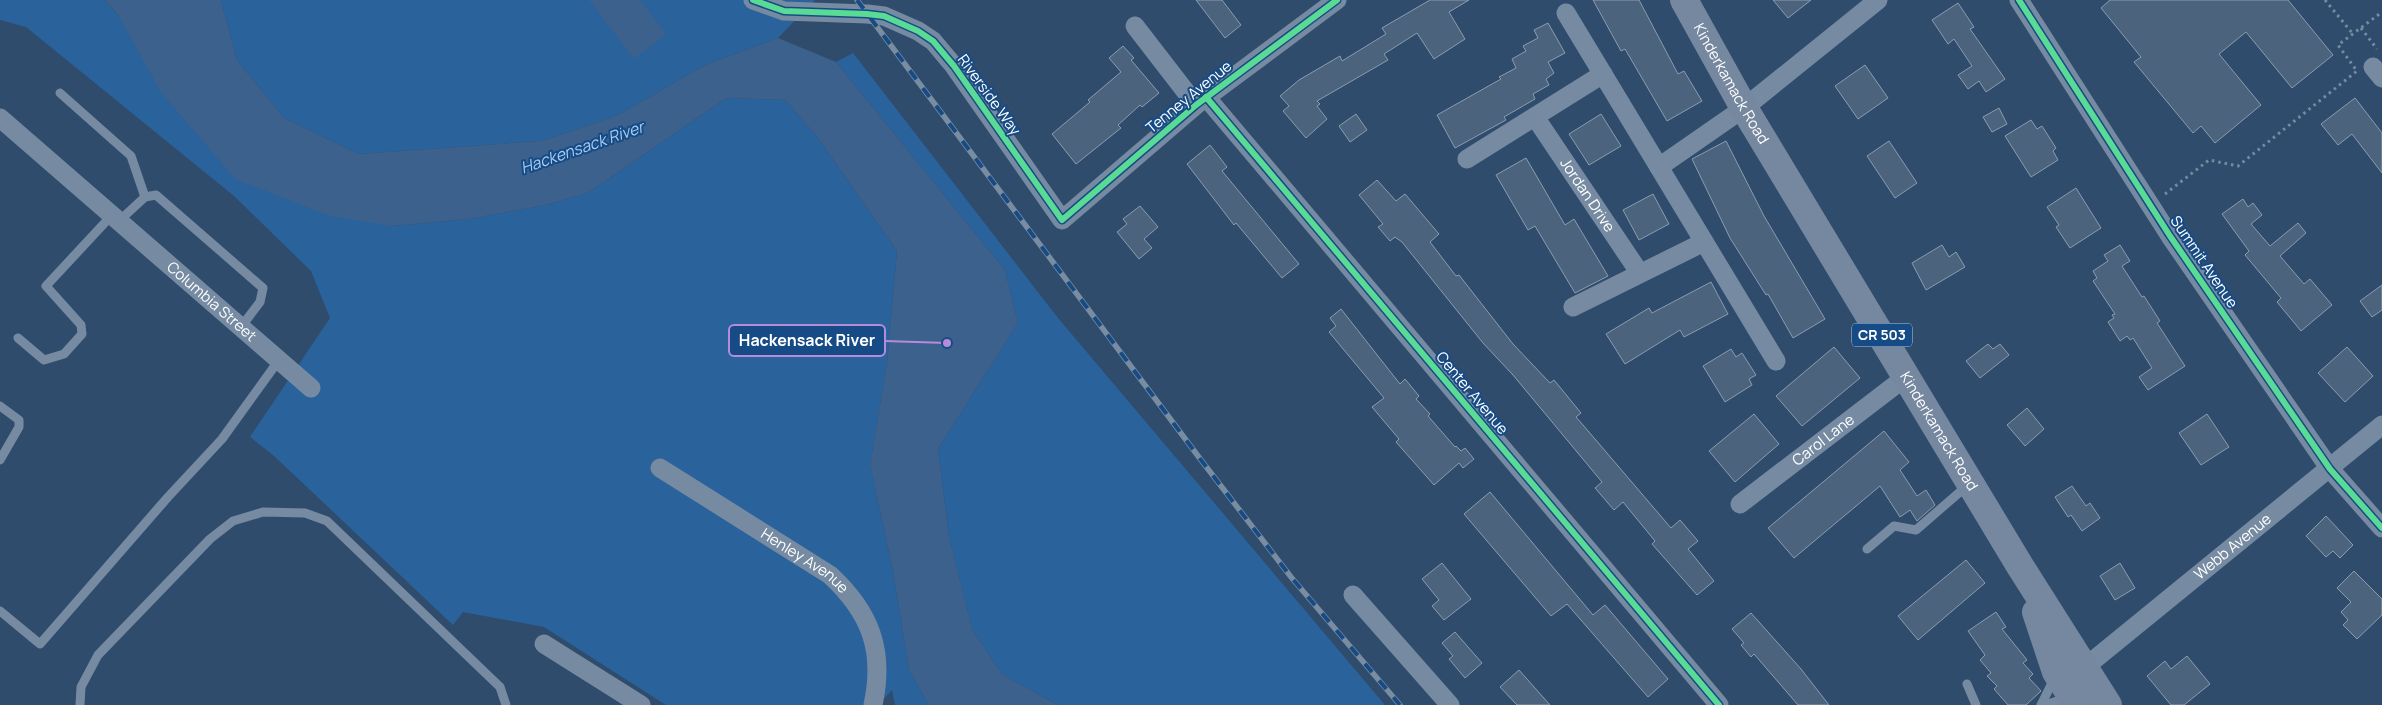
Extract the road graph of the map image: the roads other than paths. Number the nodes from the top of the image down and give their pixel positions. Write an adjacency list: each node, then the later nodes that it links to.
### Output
1 (753, 0): 18 (street, Riverside Way)
2 (1337, 0): 10 (street, Tenney Avenue)
3 (1684, 0): 11 (main road, Kinderkamack Road / CR 503)
4 (1878, 0): 11 (street)
5 (2019, 0): 32 (street, Summit Avenue)
6 (1566, 13): 8 (street)
7 (1135, 26): 10 (street, Center Avenue)
8 (1603, 74): 12 (street); 15 (street)
9 (60, 93): 16 (lane)
10 (1201, 101): 18 (street, Tenney Avenue); 50 (street, Center Avenue)
11 (1744, 108): 15 (street); 26 (main road, Kinderkamack Road / CR 503)
12 (1535, 117): 14 (street); 20 (street, Jordan Drive)
13 (0, 118): 17 (street, Columbia Street)
14 (1467, 159)
15 (1659, 167): 19 (street)
16 (145, 197): 17 (lane); 22 (lane)
17 (116, 218): 22 (street, Columbia Street); 23 (lane)
18 (1062, 220)
19 (1704, 242): 20 (street); 25 (street)
20 (1639, 272): 21 (street)
21 (1573, 307)
22 (241, 327): 24 (street, Columbia Street)
23 (18, 338)
24 (279, 360): 27 (street, Columbia Street); 39 (lane)
25 (1776, 361)
26 (1907, 376): 33 (main road, Kinderkamack Road / CR 503); 34 (street, Carol Lane)
27 (311, 388)
28 (0, 406): 30 (lane)
29 (2382, 425): 32 (street, Webb Avenue)
30 (0, 460)
31 (660, 468): 48 (street, Henley Avenue)
32 (2330, 469): 35 (street, Summit Avenue); 41 (street, Webb Avenue)
33 (1970, 484): 36 (lane); 37 (main road, Kinderkamack Road / CR 503)
34 (1740, 504)
35 (2382, 528)
36 (1867, 549)
37 (2020, 566): 41 (main road, Kinderkamack Road / CR 503); 42 (main road)
38 (1353, 595): 49 (street)
39 (0, 611)
40 (544, 644): 47 (street)
41 (2084, 668): 44 (main road); 53 (main road, Kinderkamack Road / CR 503)
42 (2056, 672): 44 (main road); 52 (lane)
43 (1966, 684): 51 (lane)
44 (2077, 702): 52 (lane)
45 (80, 705): 46 (lane)
46 (506, 705)
47 (641, 705)
48 (873, 705)
49 (1450, 705)
50 (1719, 705)
51 (1976, 705)
52 (2042, 705)
53 (2108, 705)

